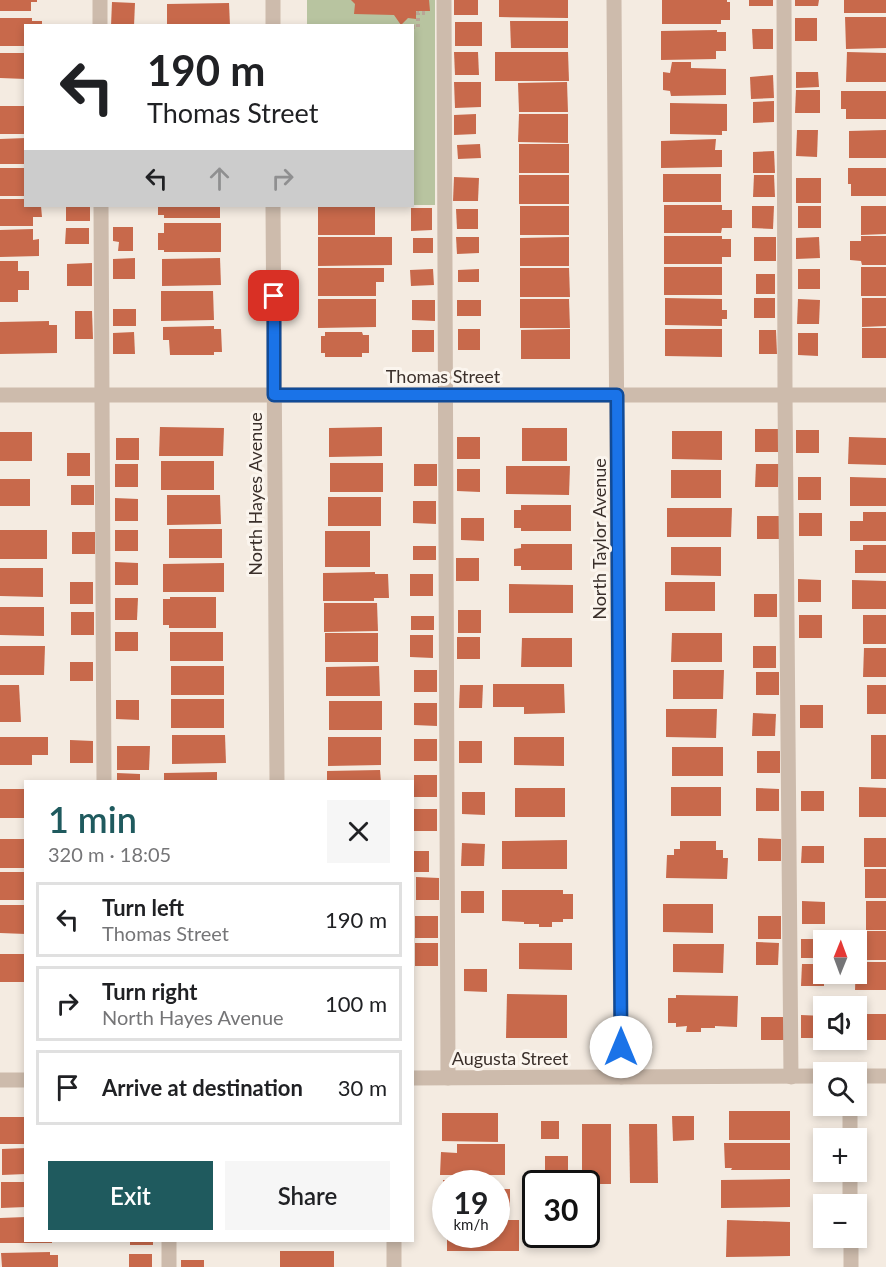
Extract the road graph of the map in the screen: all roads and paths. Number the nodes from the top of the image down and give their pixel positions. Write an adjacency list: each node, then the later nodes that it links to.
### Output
1 (100, 0): 6 (street)
2 (273, 0): 7 (street)
3 (444, 0): 13 (street)
4 (614, 0): 14 (street, North Taylor Avenue)
5 (784, 0): 15 (street)
6 (100, 24)
7 (273, 24)
8 (101, 207): 11 (street)
9 (273, 207): 12 (street, North Hayes Avenue)
10 (0, 395): 11 (street, Thomas Street)
11 (102, 395): 12 (street, Thomas Street); 17 (street)
12 (274, 395): 13 (street, Thomas Street); 18 (street, North Hayes Avenue)
13 (445, 395): 14 (street, Thomas Street); 25 (street)
14 (617, 395): 15 (street, Thomas Street); 21 (street, North Taylor Avenue)
15 (785, 395): 16 (street, Thomas Street); 22 (street)
16 (886, 395)
17 (104, 780)
18 (277, 780)
19 (867, 1076): 20 (street)
20 (886, 1076)
21 (621, 1077): 22 (street, Augusta Street); 25 (street, Augusta Street)
22 (791, 1077): 23 (street, Augusta Street)
23 (813, 1077)
24 (414, 1078): 25 (street, Augusta Street)
25 (448, 1078)
26 (0, 1080): 27 (street)
27 (24, 1080)
28 (169, 1242): 31 (street)
29 (394, 1242): 32 (street)
30 (851, 1248): 33 (street)
31 (169, 1267)
32 (394, 1267)
33 (851, 1267)

